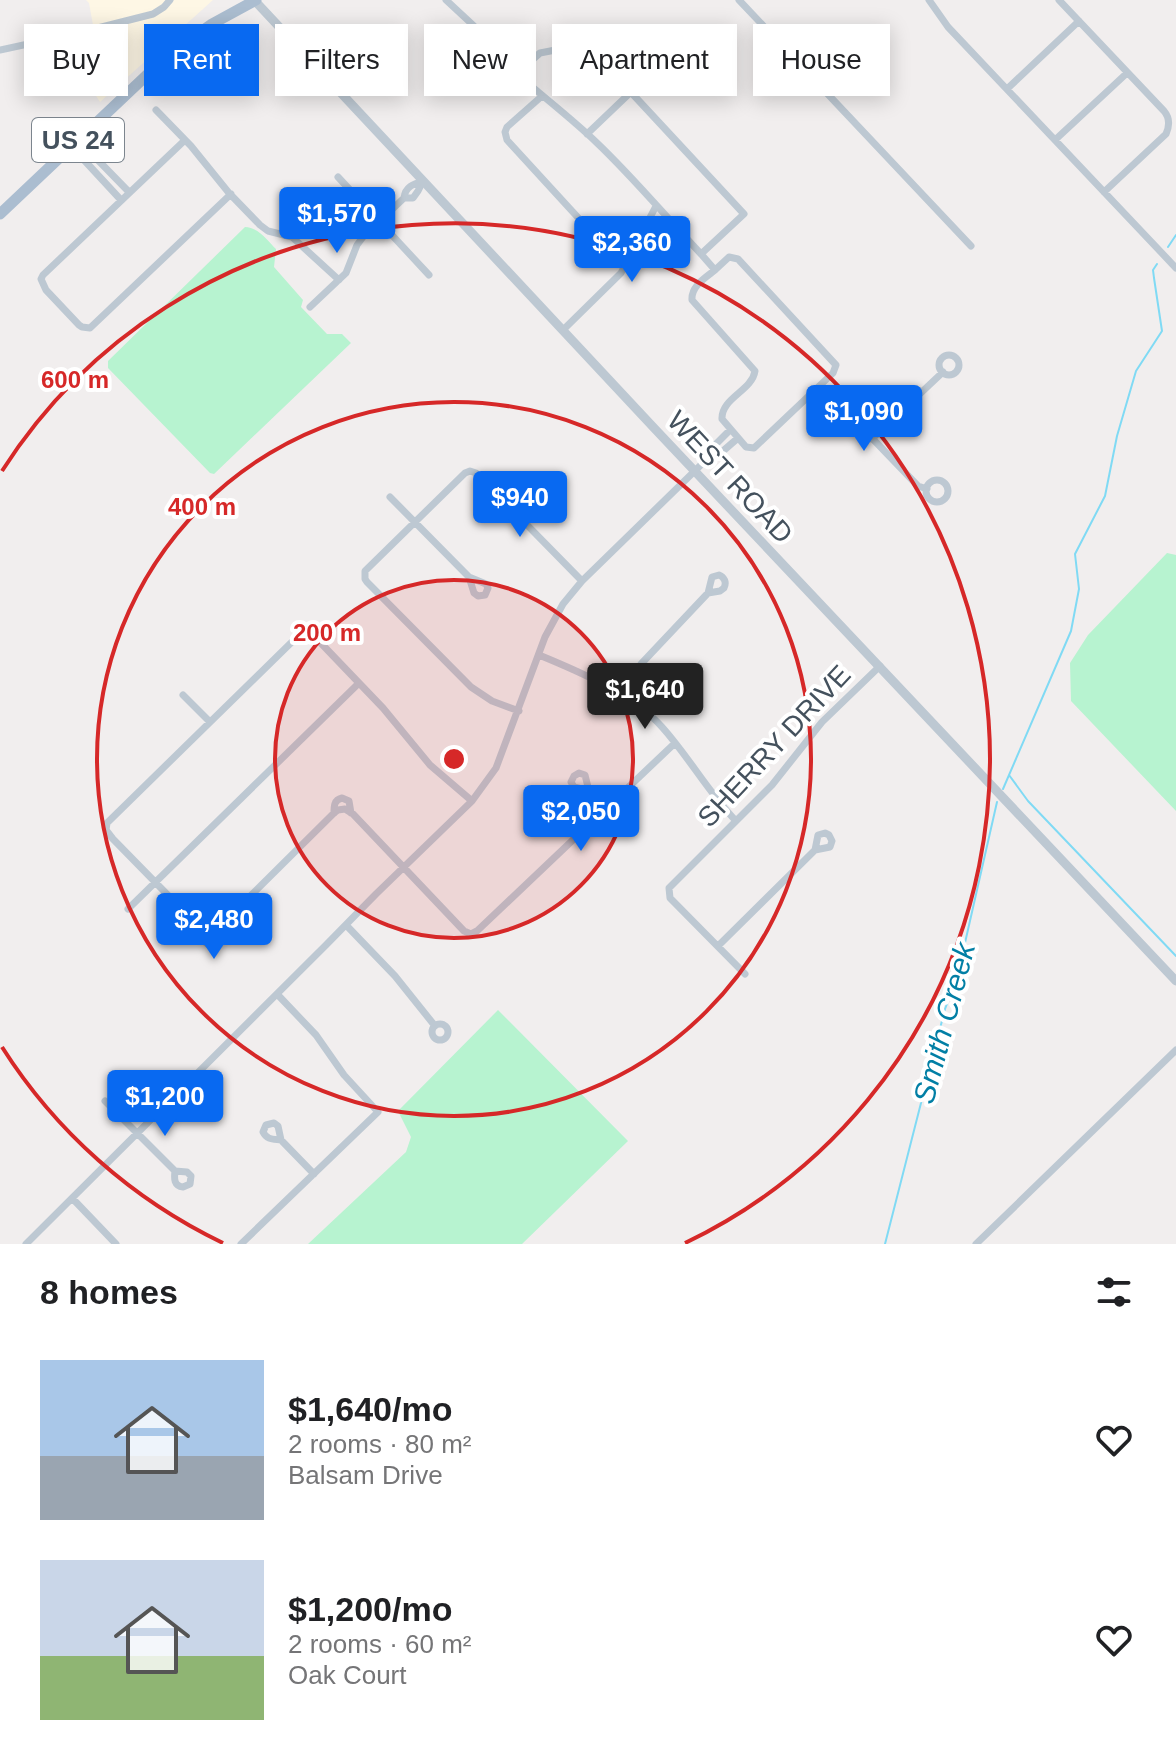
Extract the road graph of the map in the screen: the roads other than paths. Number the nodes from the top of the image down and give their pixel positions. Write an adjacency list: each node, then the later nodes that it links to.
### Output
1 (170, 0): 9 (street)
2 (256, 0): 20 (main road, US 24); 22 (street, WEST ROAD)
3 (446, 0): 8 (street)
4 (739, 0): 30 (street)
5 (929, 0): 11 (street)
6 (1059, 0): 7 (street)
7 (1079, 21): 10 (street); 11 (street)
8 (472, 24)
9 (0, 50)
10 (1127, 73): 19 (street); 24 (street)
11 (1007, 89): 19 (street)
12 (536, 91): 13 (street)
13 (542, 96): 17 (street); 32 (street)
14 (627, 96): 17 (street)
15 (637, 96): 31 (street)
16 (156, 110): 18 (street)
17 (587, 134): 27 (street)
18 (185, 140): 23 (street); 25 (street)
19 (1055, 140): 24 (street)
20 (74, 144): 23 (street); 26 (street); 28 (main road, US 24)
21 (338, 177): 29 (street)
22 (423, 181): 29 (street); 38 (street, WEST ROAD)
23 (129, 192): 26 (street)
24 (1104, 192): 33 (street)
25 (231, 194): 26 (street); 36 (street)
26 (121, 200)
27 (656, 206): 31 (street); 32 (street)
28 (0, 214)
29 (379, 222): 35 (street); 36 (street)
30 (971, 246)
31 (701, 254): 34 (street)
32 (626, 264): 38 (street)
33 (1176, 268)
34 (715, 270): 40 (street); 41 (street)
35 (429, 275)
36 (339, 280): 37 (street)
37 (310, 307)
38 (563, 330): 45 (street, WEST ROAD)
39 (943, 372): 43 (street)
40 (821, 385): 42 (street); 43 (street)
41 (730, 430): 42 (street); 44 (street)
42 (738, 438): 44 (street)
43 (872, 439): 46 (street)
44 (707, 459): 45 (street)
45 (695, 470): 50 (street); 53 (street, WEST ROAD)
46 (927, 489)
47 (390, 497): 48 (street)
48 (415, 522): 49 (street); 50 (street); 57 (street)
49 (469, 577)
50 (582, 581): 52 (street)
51 (708, 593): 56 (street)
52 (539, 655): 56 (street); 57 (street)
53 (880, 666): 63 (street, SHERRY DRIVE); 73 (street, WEST ROAD)
54 (359, 683): 58 (street); 61 (street); 66 (street)
55 (183, 695): 58 (street)
56 (622, 695): 59 (street)
57 (519, 711): 61 (street)
58 (210, 722): 66 (street)
59 (675, 743): 62 (street); 63 (street)
60 (589, 791): 62 (street)
61 (472, 801): 65 (street)
62 (605, 808): 65 (street)
63 (736, 821): 71 (street, SHERRY DRIVE)
64 (815, 850): 71 (street)
65 (404, 868): 68 (street); 69 (street)
66 (155, 882): 67 (street); 70 (street)
67 (128, 909)
68 (221, 925): 70 (street); 70 (street)
69 (346, 925): 74 (street); 75 (street)
70 (206, 932)
71 (718, 946): 72 (street)
72 (745, 974)
73 (1176, 981)
74 (277, 994): 78 (street); 81 (street)
75 (435, 1026)
76 (1176, 1050): 86 (street)
77 (105, 1101): 78 (street)
78 (138, 1133): 80 (street); 82 (street)
79 (281, 1140): 81 (street)
80 (175, 1171)
81 (314, 1174): 85 (street)
82 (72, 1198): 83 (street); 84 (street)
83 (26, 1244)
84 (116, 1244)
85 (241, 1244)
86 (976, 1244)

